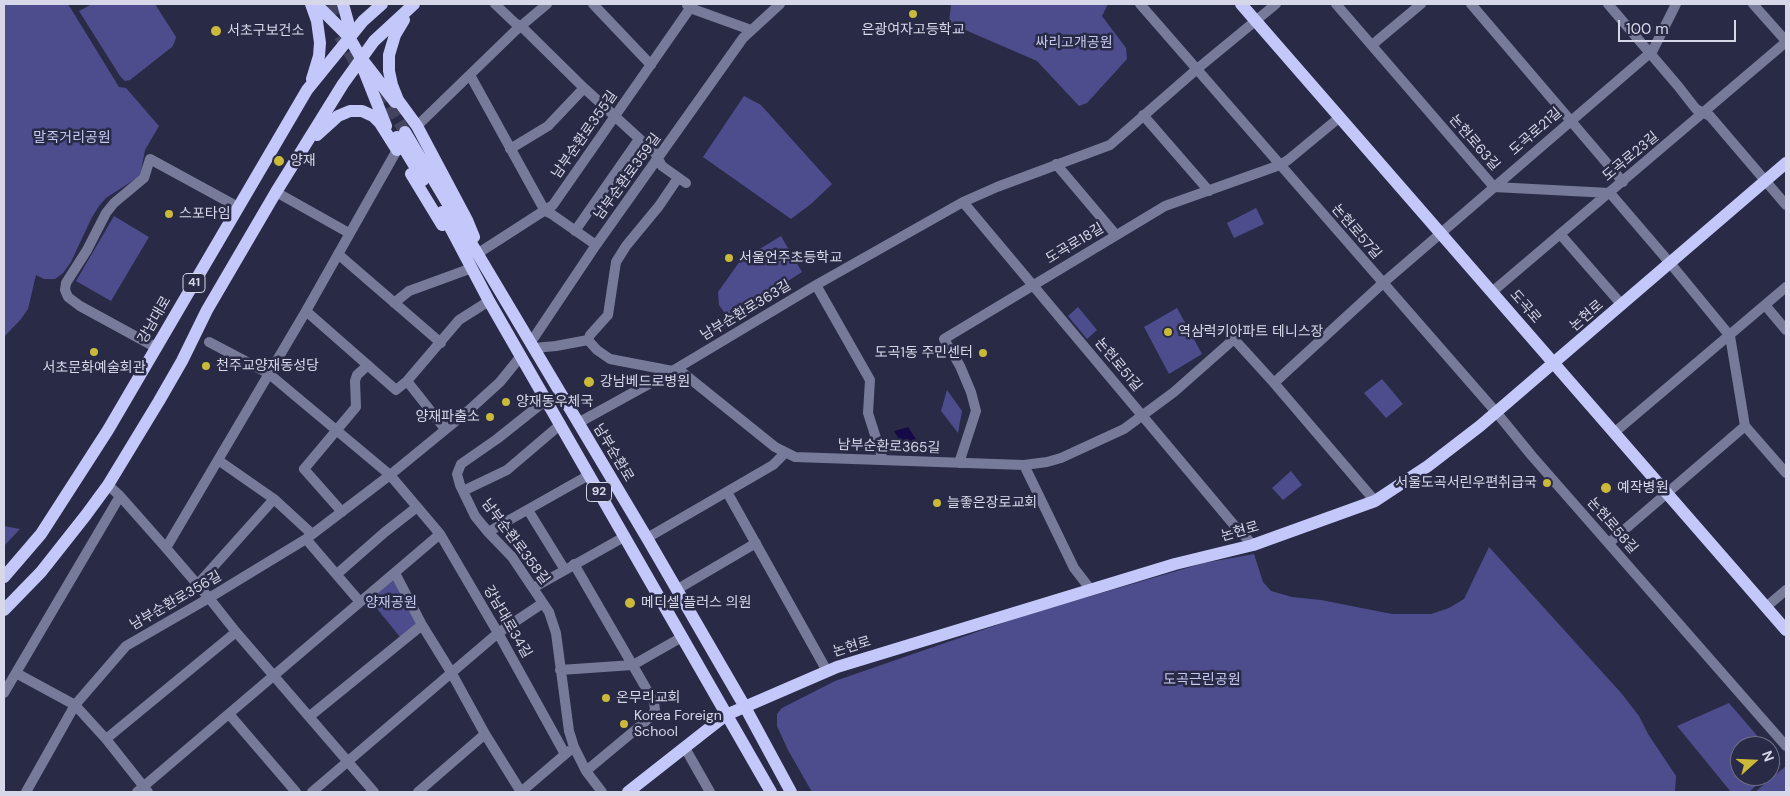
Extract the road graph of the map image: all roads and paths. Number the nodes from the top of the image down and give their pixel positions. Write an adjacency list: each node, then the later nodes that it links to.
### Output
1 (311, 4): 32 (main road)
2 (316, 4): 23 (main road)
3 (343, 4): 23 (main road)
4 (382, 4): 23 (main road, 강남대로 / 41)
5 (415, 4): 27 (main road, 41); 38 (main road)
6 (495, 4): 21 (street)
7 (547, 4): 21 (street)
8 (593, 4): 28 (street)
9 (780, 4): 22 (street, 남부순환로359길)
10 (1140, 4): 29 (street, 논현로57길)
11 (1241, 4): 20 (main road, 도곡로)
12 (1276, 4): 20 (street, 남부순환로363길)
13 (1336, 4): 25 (street, 논현로63길)
14 (1421, 4): 25 (street)
15 (1471, 4): 37 (street)
16 (1608, 4): 26 (street)
17 (1676, 4): 26 (street)
18 (1753, 4): 24 (street)
19 (690, 5): 22 (street); 28 (street, 남부순환로355길)
20 (1256, 21): 29 (street, 남부순환로363길); 36 (main road, 도곡로)
21 (522, 27): 30 (street); 31 (street)
22 (751, 30): 43 (street, 남부순환로359길)
23 (349, 37): 27 (main road); 32 (main road, 강남대로 / 41)
24 (1786, 42): 33 (street, 도곡로23길)
25 (1372, 45): 49 (street, 논현로63길)
26 (1650, 54): 33 (street); 37 (street, 도곡로21길)
27 (361, 58): 38 (main road); 40 (main road); 42 (main road, 41)
28 (651, 65): 34 (street, 남부순환로355길)
29 (1196, 69): 35 (street, 남부순환로363길); 46 (street, 논현로57길)
30 (470, 75): 38 (street); 41 (street)
31 (584, 88): 34 (street); 41 (street)
32 (307, 90): 55 (main road, 강남대로 / 41)
33 (1704, 112): 47 (street); 48 (street, 도곡로23길)
34 (614, 116): 39 (street); 56 (street, 남부순환로355길)
35 (1143, 116): 45 (street, 남부순환로363길); 50 (street)
36 (1340, 117): 46 (street, 도곡로18길); 59 (main road, 도곡로)
37 (1571, 120): 48 (street); 49 (street, 도곡로21길)
38 (417, 126): 40 (main road); 63 (main road)
39 (639, 138): 43 (street); 57 (street)
40 (398, 141): 42 (main road); 58 (street); 66 (main road, 남부순환로 / 92); 67 (main road)
41 (510, 149): 56 (street)
42 (296, 158): 51 (main road, 41)
43 (659, 159): 62 (street, 남부순환로359길); 80 (street)
44 (1786, 163): 47 (main road, 논현로)
45 (1056, 164): 53 (street, 남부순환로363길); 61 (street)
46 (1280, 165): 50 (street, 도곡로18길); 68 (street, 논현로57길)
47 (1765, 181): 54 (street); 65 (main road, 논현로)
48 (1623, 182): 52 (street, 도곡로23길)
49 (1494, 188): 52 (street, 논현로63길); 59 (street, 도곡로21길)
50 (1209, 191): 61 (street, 도곡로18길)
51 (276, 192): 58 (street); 109 (main road, 41)
52 (1610, 193): 60 (street, 도곡로23길); 65 (street)
53 (963, 202): 69 (street, 남부순환로363길); 70 (street, 논현로51길)
54 (1786, 205)
55 (238, 207): 84 (main road, 강남대로 / 41); 84 (street)
56 (545, 212): 57 (street); 63 (street, 남부순환로355길)
57 (575, 230): 62 (street)
58 (349, 233): 64 (street)
59 (1442, 233): 68 (street, 도곡로21길); 72 (main road, 도곡로)
60 (1560, 234): 72 (street, 도곡로23길); 75 (street)
61 (1116, 235): 70 (street, 도곡로18길)
62 (596, 245): 83 (street, 남부순환로359길)
63 (480, 252): 66 (main road)
64 (338, 254): 74 (street); 77 (street)
65 (1670, 263): 75 (main road, 논현로); 79 (street)
66 (486, 267): 83 (main road, 남부순환로 / 92)
67 (472, 268): 73 (main road, 92); 74 (street)
68 (1383, 283): 91 (street, 도곡로21길); 93 (street, 논현로57길)
69 (816, 285): 88 (street, 남부순환로363길); 103 (street)
70 (1033, 285): 94 (street, 논현로51길); 104 (street, 도곡로18길)
71 (1786, 287): 76 (street)
72 (1492, 292): 86 (main road, 도곡로)
73 (489, 301): 82 (street); 85 (main road, 92)
74 (394, 302): 82 (street)
75 (1622, 305): 86 (main road, 논현로)
76 (1765, 305): 78 (street); 79 (street)
77 (306, 311): 87 (street); 89 (street)
78 (1786, 330)
79 (1730, 336): 97 (street); 100 (street)
80 (588, 340): 83 (street); 88 (street)
81 (209, 342): 89 (street, 강남대로34길)
82 (441, 343): 90 (street)
83 (532, 345): 95 (main road, 남부순환로 / 92)
84 (157, 348): 132 (main road, 강남대로 / 41)
85 (521, 356): 92 (main road, 92); 98 (street, 남부순환로356길)
86 (1555, 363): 93 (main road, 논현로); 100 (main road, 도곡로)
87 (368, 365): 90 (street); 99 (street)
88 (674, 370): 95 (street, 남부순환로363길); 101 (street)
89 (268, 373): 99 (street, 강남대로34길); 102 (street)
90 (407, 381): 98 (street)
91 (1274, 383): 94 (street, 남부순환로365길); 115 (street)
92 (546, 400): 96 (main road, 92); 110 (street, 남부순환로358길)
93 (1496, 412): 115 (main road, 논현로); 125 (street, 논현로58길)
94 (1144, 416): 105 (street, 남부순환로365길); 126 (street, 논현로51길)
95 (578, 423): 123 (main road, 남부순환로 / 92)
96 (561, 424): 108 (main road, 92); 110 (street)
97 (1745, 426): 106 (street); 112 (street)
98 (445, 429): 107 (street, 남부순환로356길)
99 (337, 430): 107 (street, 강남대로34길); 118 (street)
100 (1615, 432): 112 (main road, 도곡로)
101 (785, 453): 103 (street, 남부순환로365길); 111 (street)
102 (218, 460): 114 (street); 127 (street)
103 (883, 460): 104 (street, 남부순환로365길)
104 (959, 463): 105 (street, 남부순환로365길)
105 (1024, 465): 136 (street)
106 (1786, 473)
107 (390, 475): 116 (street, 강남대로34길); 118 (street, 남부순환로356길)
108 (589, 475): 117 (street); 122 (main road, 92)
109 (108, 485): 113 (street); 142 (main road, 41)
110 (463, 491): 119 (street, 남부순환로358길)
111 (727, 492): 123 (street); 124 (street)
112 (1668, 493): 125 (street); 141 (main road, 도곡로)
113 (120, 496): 127 (street); 152 (street)
114 (274, 499): 121 (street); 133 (street)
115 (1375, 501): 126 (main road, 논현로)
116 (417, 508): 120 (street, 강남대로34길); 131 (street)
117 (528, 510): 119 (street); 129 (street)
118 (342, 512): 121 (street, 남부순환로356길)
119 (488, 532): 134 (street, 남부순환로358길)
120 (440, 534): 130 (street); 146 (street, 강남대로34길)
121 (309, 537): 131 (street); 138 (street, 남부순환로356길)
122 (624, 537): 128 (street); 147 (main road, 92)
123 (647, 538): 135 (main road, 남부순환로 / 92)
124 (756, 543): 135 (street); 150 (street)
125 (1609, 543): 162 (street, 논현로58길)
126 (1253, 545): 136 (main road, 논현로)
127 (166, 548): 133 (street)
128 (574, 564): 129 (street); 148 (street)
129 (565, 570): 134 (street)
130 (395, 573): 139 (street); 143 (street)
131 (337, 574): 139 (street)
132 (4, 577)
133 (196, 585): 138 (street)
134 (533, 588): 140 (street, 남부순환로358길)
135 (676, 590): 156 (main road, 남부순환로 / 92)
136 (1091, 590): 150 (main road, 논현로)
137 (1786, 590): 141 (street)
138 (209, 598): 145 (street); 155 (street, 남부순환로356길)
139 (360, 602): 153 (street)
140 (543, 603): 146 (street); 149 (street, 남부순환로358길)
141 (1766, 607): 144 (main road, 도곡로)
142 (4, 610)
143 (422, 625): 151 (street); 159 (street)
144 (1786, 630)
145 (236, 632): 153 (street); 161 (street)
146 (498, 633): 151 (street); 165 (street, 강남대로34길)
147 (682, 637): 148 (street); 158 (main road, 92)
148 (633, 665): 149 (street); 167 (street)
149 (560, 670): 163 (street, 남부순환로358길)
150 (828, 671): 156 (main road, 논현로)
151 (451, 672): 160 (street); 166 (street)
152 (16, 673): 154 (street); 155 (street)
153 (273, 675): 157 (street); 159 (street)
154 (4, 693)
155 (75, 705): 161 (street); 169 (street, 남부순환로356길)
156 (745, 707): 158 (main road, 논현로); 179 (main road, 남부순환로 / 92)
157 (229, 714): 168 (street); 170 (street)
158 (726, 715): 164 (main road, 논현로); 178 (main road, 92)
159 (310, 716): 166 (street)
160 (485, 734): 173 (street); 174 (street)
161 (106, 739): 168 (street)
162 (1786, 746)
163 (574, 748): 165 (street); 167 (street, 남부순환로358길)
164 (685, 748): 176 (main road, 논현로); 177 (street)
165 (565, 754): 174 (street)
166 (348, 761): 171 (street); 172 (street)
167 (586, 772): 175 (street, 남부순환로358길)
168 (143, 790)
169 (26, 792)
170 (296, 792)
171 (312, 792)
172 (374, 792)
173 (418, 792)
174 (521, 792)
175 (602, 792)
176 (628, 792)
177 (710, 792)
178 (771, 792)
179 (791, 792)

